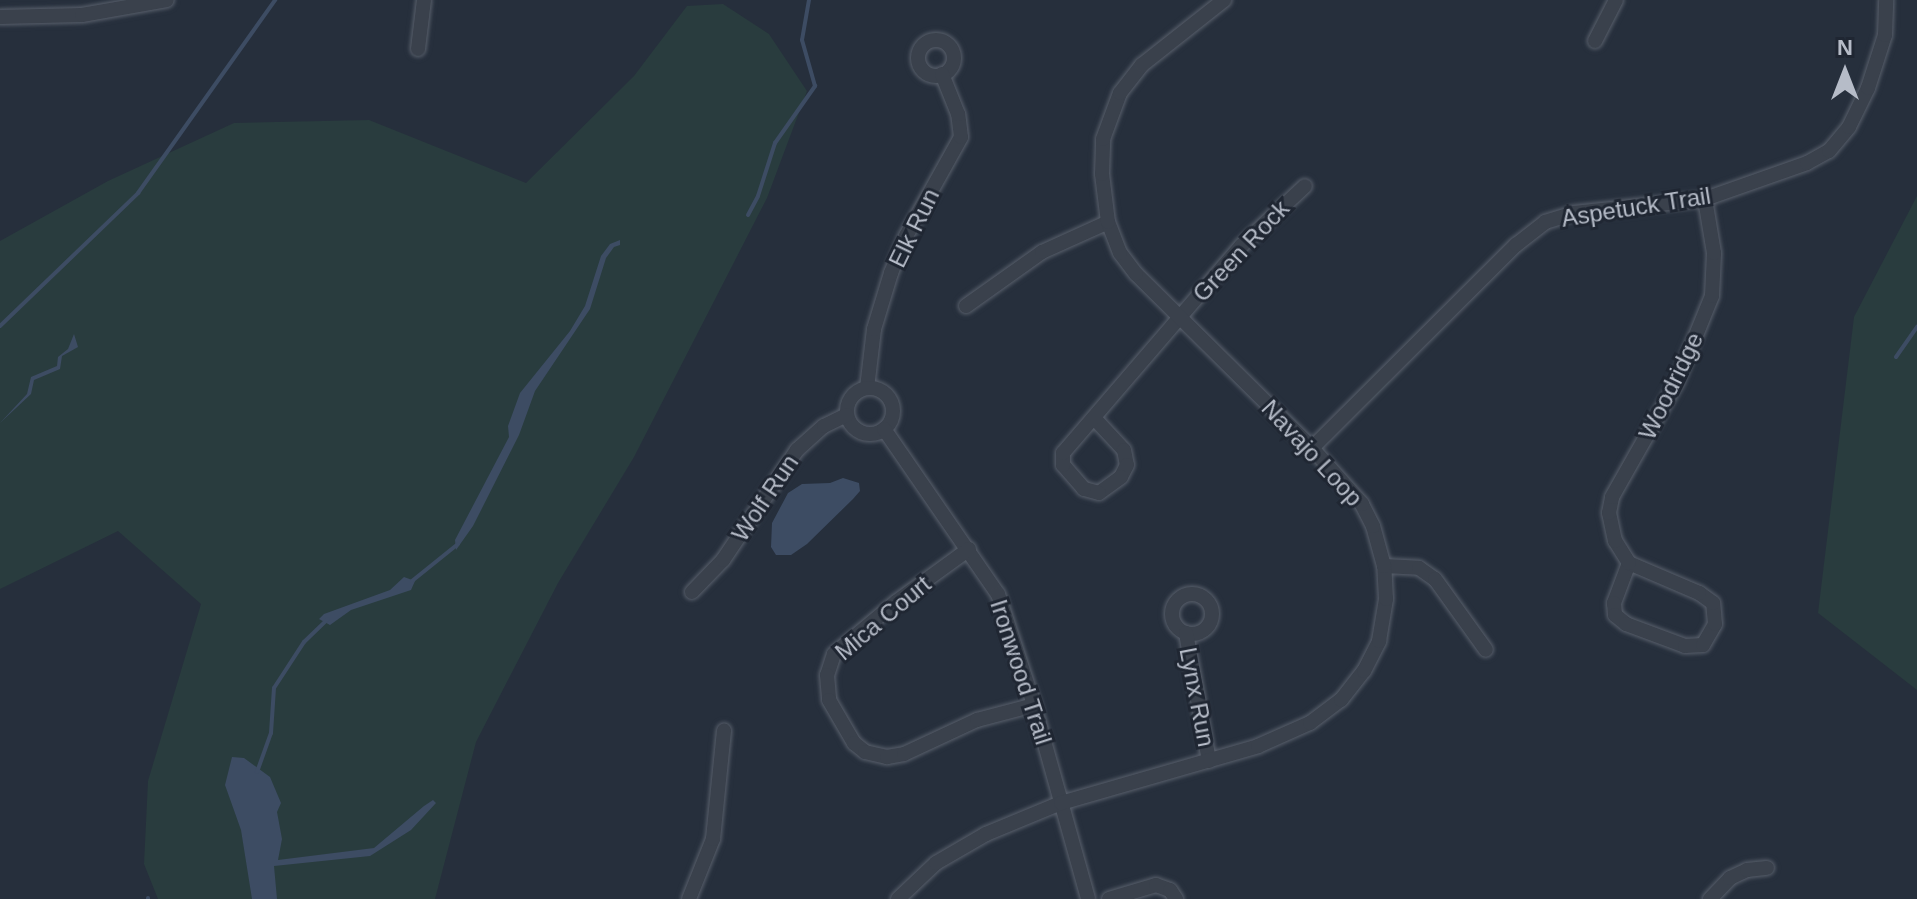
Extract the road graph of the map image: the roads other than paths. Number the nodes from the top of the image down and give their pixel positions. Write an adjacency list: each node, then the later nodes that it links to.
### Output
1 (167, 0): 6 (street)
2 (424, 0): 8 (street)
3 (1224, 0): 12 (street, Navajo Loop)
4 (1616, 0): 7 (street)
5 (1886, 0): 11 (street, Aspetuck Trail)
6 (0, 17)
7 (1595, 41)
8 (418, 49)
9 (942, 74): 15 (street, Elk Run)
10 (1305, 186): 14 (street, Green Rock)
11 (1705, 199): 19 (street, Aspetuck Trail); 21 (street, Woodridge)
12 (1108, 222): 13 (street); 14 (street, Navajo Loop)
13 (966, 306)
14 (1179, 318): 17 (street, Green Rock); 19 (street, Navajo Loop)
15 (867, 388): 16 (street); 18 (street)
16 (847, 415): 18 (street); 23 (street, Wolf Run)
17 (1095, 419): 17 (street)
18 (884, 429): 20 (street, Ironwood Trail)
19 (1312, 448): 22 (street, Navajo Loop)
20 (969, 549): 26 (street, Ironwood Trail); 26 (street, Mica Court)
21 (1629, 563): 21 (street)
22 (1384, 566): 25 (street); 28 (street, Navajo Loop)
23 (692, 592)
24 (1186, 633): 28 (street, Lynx Run)
25 (1486, 650)
26 (1034, 705): 29 (street, Ironwood Trail)
27 (724, 731): 31 (street)
28 (1209, 761): 29 (street, Navajo Loop)
29 (1061, 803): 32 (street, Navajo Loop); 33 (street, Ironwood Trail)
30 (1767, 868): 36 (street)
31 (689, 899)
32 (898, 899)
33 (1088, 899)
34 (1109, 899): 35 (street)
35 (1176, 899)
36 (1710, 899)

